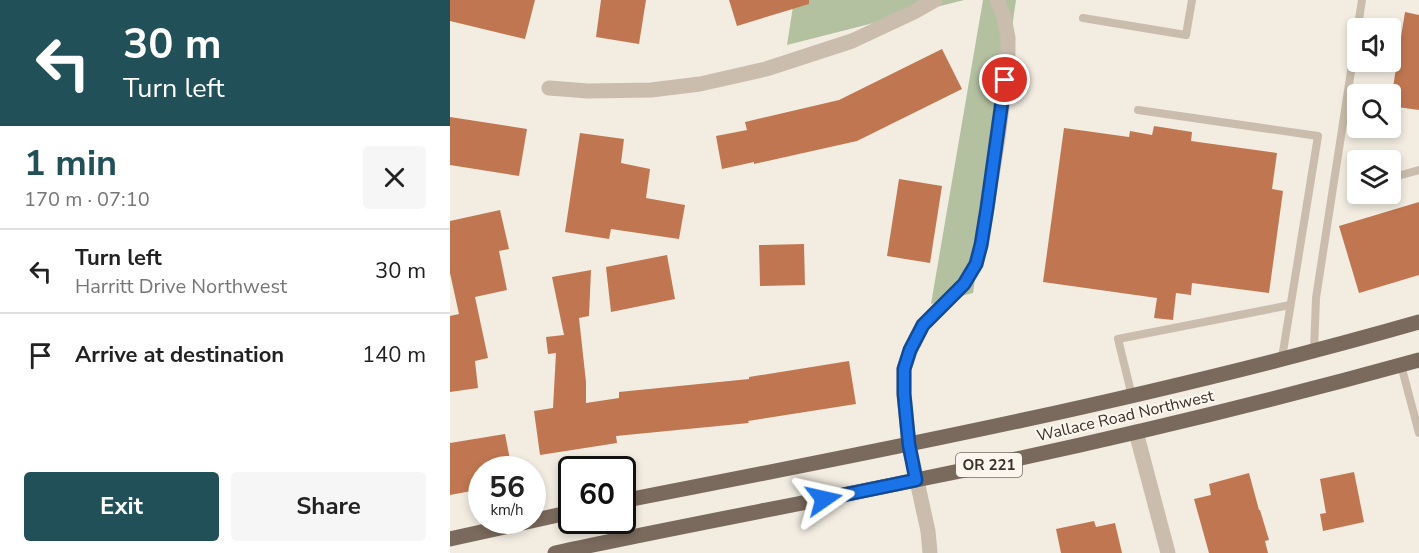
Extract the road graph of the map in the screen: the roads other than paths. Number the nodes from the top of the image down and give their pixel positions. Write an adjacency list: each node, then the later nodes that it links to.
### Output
1 (935, 0): 6 (street)
2 (997, 0): 19 (street)
3 (1192, 0): 5 (lane)
4 (1362, 0): 12 (lane)
5 (1083, 18)
6 (549, 88)
7 (1138, 110): 10 (lane)
8 (1419, 170): 9 (lane)
9 (1401, 175)
10 (1290, 305): 13 (lane); 16 (lane)
11 (1419, 322): 12 (main road, Wallace Road Northwest / OR 221)
12 (1314, 350): 13 (main road, Wallace Road Northwest / OR 221)
13 (1282, 358): 16 (main road, Wallace Road Northwest / OR 221)
14 (1419, 360): 15 (main road, Wallace Road Northwest / OR 221)
15 (1401, 364): 17 (main road, Wallace Road Northwest / OR 221); 18 (lane)
16 (1132, 396): 19 (main road, Wallace Road Northwest / OR 221)
17 (1137, 432): 20 (main road, Wallace Road Northwest / OR 221); 26 (street)
18 (1419, 433)
19 (909, 445): 20 (street); 21 (main road, Wallace Road Northwest / OR 221)
20 (916, 480): 24 (main road, Wallace Road Northwest / OR 221); 25 (street)
21 (636, 498)
22 (558, 515): 23 (main road)
23 (450, 539)
24 (555, 553)
25 (930, 553)
26 (1168, 553)

